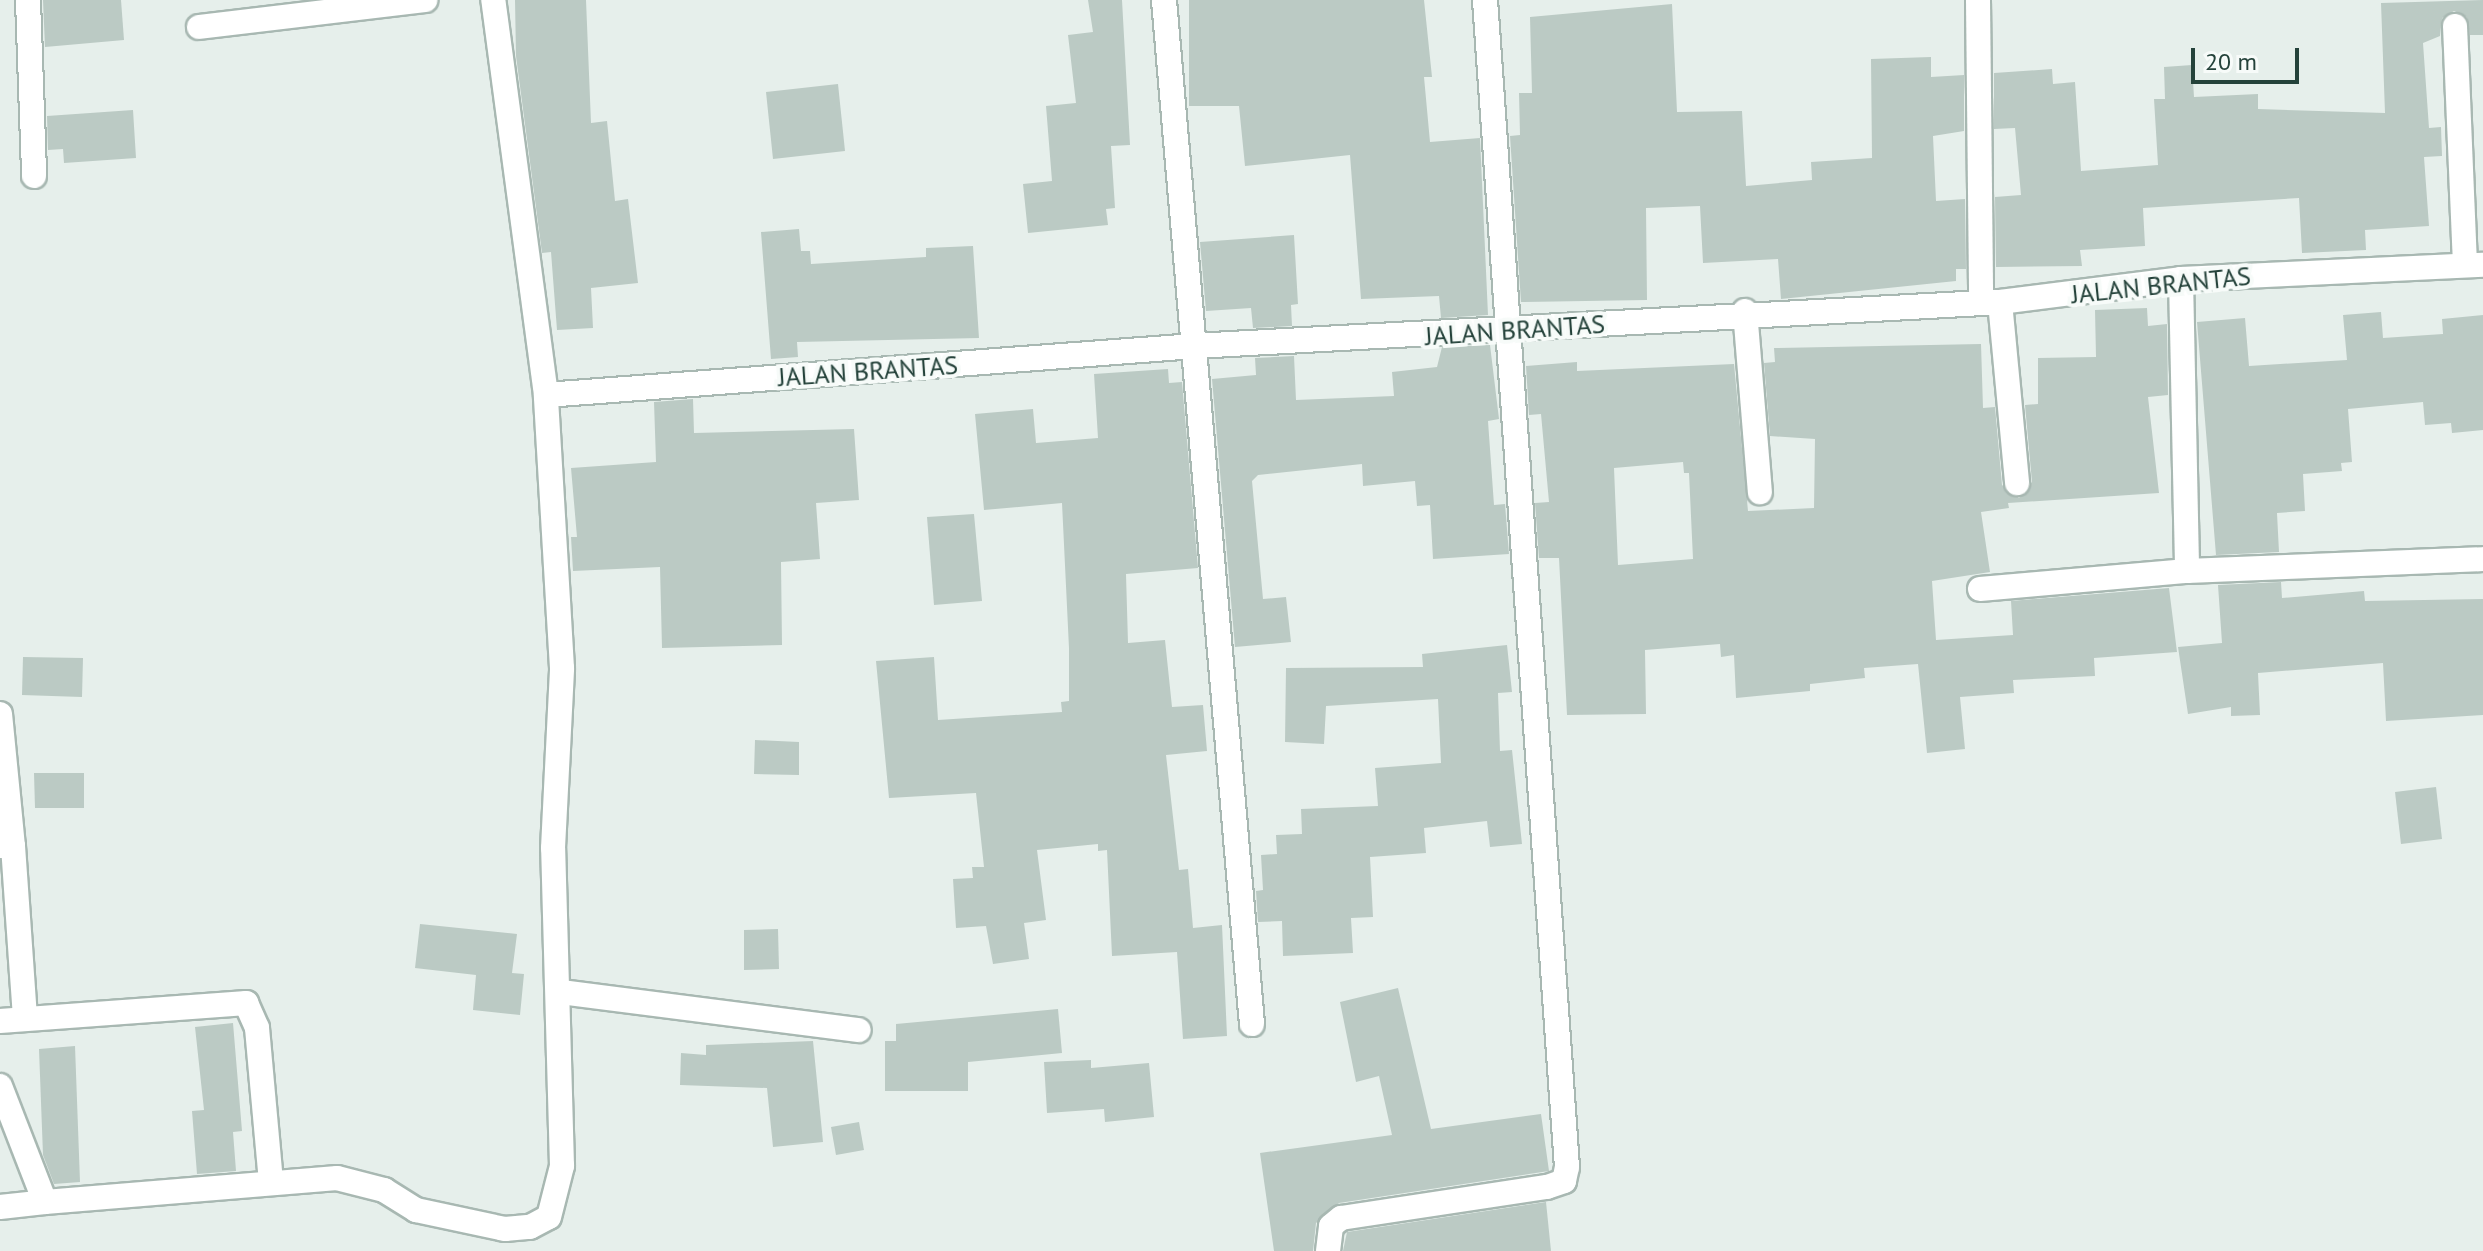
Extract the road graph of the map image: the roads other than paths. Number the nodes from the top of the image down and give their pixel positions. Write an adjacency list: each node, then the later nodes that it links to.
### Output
1 (28, 0): 9 (street)
2 (425, 0): 8 (street)
3 (493, 0): 16 (street)
4 (1164, 0): 15 (street)
5 (1485, 0): 14 (street)
6 (1978, 0): 12 (street)
7 (2455, 26): 10 (street)
8 (199, 27)
9 (34, 176)
10 (2474, 265): 11 (street, JALAN BRANTAS)
11 (2181, 279): 12 (street, JALAN BRANTAS); 20 (street)
12 (1991, 303): 13 (street, JALAN BRANTAS); 17 (street)
13 (1745, 311): 14 (street, JALAN BRANTAS); 18 (street)
14 (1510, 332): 15 (street, JALAN BRANTAS); 33 (street)
15 (1194, 346): 16 (street, JALAN BRANTAS); 27 (street)
16 (546, 395): 24 (street)
17 (2017, 483)
18 (1760, 492)
19 (2483, 559): 20 (street)
20 (2187, 571): 21 (street)
21 (1980, 589)
22 (0, 714): 23 (street)
23 (7, 846): 25 (street)
24 (561, 992): 28 (street); 30 (street)
25 (25, 1018): 26 (street); 30 (street)
26 (0, 1021)
27 (1252, 1024)
28 (859, 1030)
29 (0, 1086): 31 (street)
30 (271, 1181): 31 (street)
31 (45, 1202): 32 (street)
32 (0, 1207)
33 (1328, 1251)

